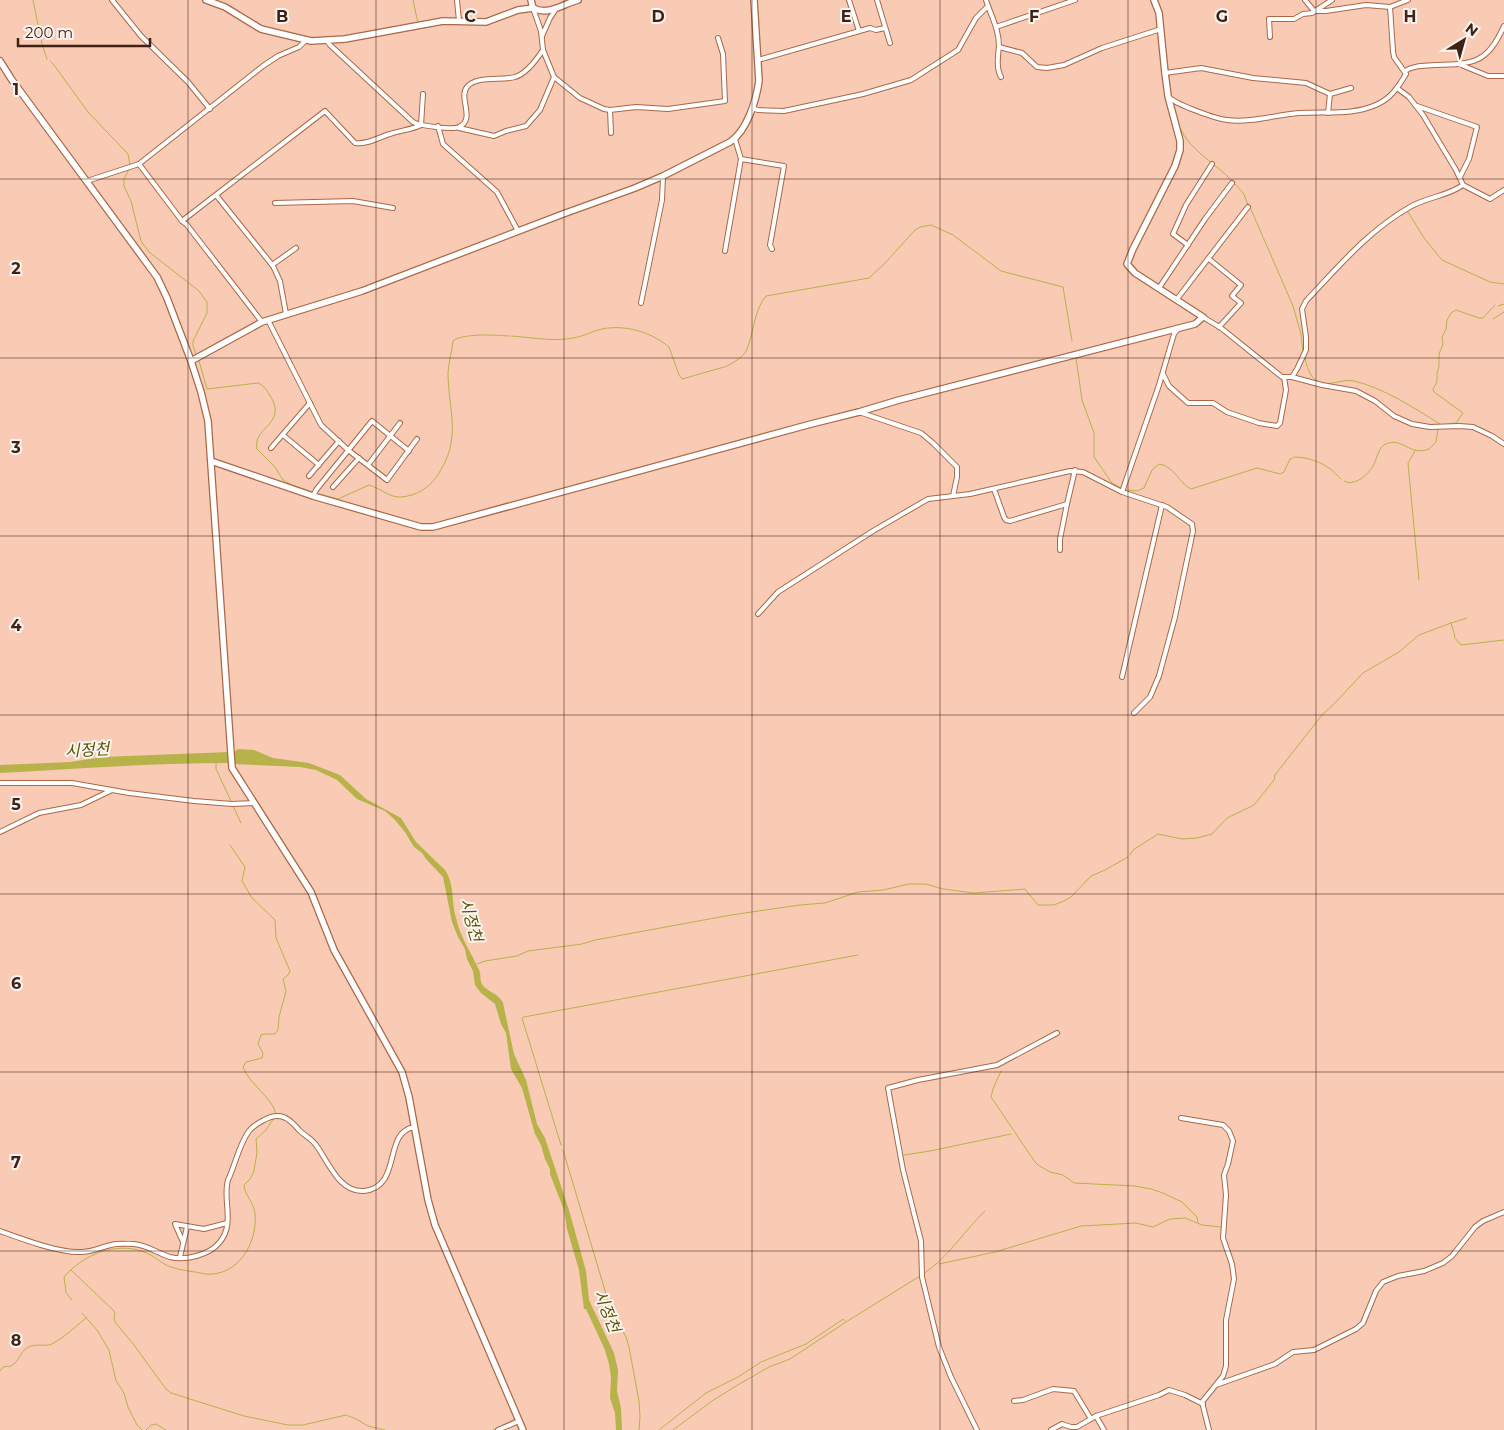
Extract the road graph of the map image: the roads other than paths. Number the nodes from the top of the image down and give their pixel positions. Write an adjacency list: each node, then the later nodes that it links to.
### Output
1 (112, 0): 49 (street)
2 (206, 0): 29 (street)
3 (457, 0): 20 (street)
4 (531, 0): 18 (street)
5 (578, 0): 15 (street)
6 (754, 0): 34 (street)
7 (850, 0): 25 (street)
8 (877, 0): 23 (street)
9 (986, 0): 16 (street)
10 (1075, 0): 22 (street)
11 (1154, 0): 24 (street)
12 (1305, 0): 19 (street)
13 (1332, 0): 19 (street)
14 (1408, 0): 17 (street)
15 (558, 6): 18 (street); 27 (street)
16 (988, 6): 22 (street); 48 (street)
17 (1390, 7): 19 (street); 37 (street)
18 (533, 8): 20 (street); 27 (street)
19 (1314, 11): 26 (street)
20 (458, 21): 30 (street)
21 (1504, 26): 36 (street)
22 (996, 27): 32 (street)
23 (885, 28): 25 (street); 31 (street)
24 (1161, 29): 32 (street); 38 (street)
25 (859, 31): 34 (street)
26 (1270, 37)
27 (542, 38): 33 (street)
28 (718, 38): 50 (street)
29 (306, 40): 30 (street); 49 (street)
30 (327, 41): 52 (street)
31 (890, 43)
32 (999, 47): 41 (street)
33 (543, 50): 40 (street); 54 (street)
34 (758, 60): 48 (street)
35 (0, 61): 62 (street)
36 (1457, 63): 37 (street); 39 (street)
37 (1405, 71): 43 (street)
38 (1165, 74): 45 (street); 46 (street)
39 (1504, 76)
40 (554, 77): 50 (street); 54 (street)
41 (1001, 77)
42 (1351, 88): 45 (street)
43 (1397, 88): 47 (street); 51 (street)
44 (423, 94): 52 (street)
45 (1330, 94): 51 (street)
46 (1168, 96): 51 (street); 78 (street)
47 (1417, 106): 61 (street); 61 (street)
48 (752, 108): 56 (street)
49 (210, 109): 58 (street)
50 (610, 110): 55 (street)
51 (1328, 113)
52 (421, 125): 53 (street); 66 (street)
53 (438, 126): 54 (street); 71 (street)
54 (457, 128)
55 (611, 133)
56 (734, 139): 57 (street); 60 (street)
57 (741, 159): 74 (street); 75 (street)
58 (139, 164): 62 (street); 70 (street)
59 (1212, 164): 72 (street)
60 (663, 176): 71 (street); 80 (street)
61 (1460, 177): 64 (street)
62 (87, 181): 86 (street)
63 (1232, 183): 72 (street)
64 (1463, 185): 65 (street); 89 (street)
65 (1504, 190)
66 (216, 195): 70 (street); 77 (street)
67 (275, 203): 69 (street)
68 (1248, 207): 76 (street)
69 (393, 208)
70 (182, 221): 83 (street)
71 (518, 232): 81 (street)
72 (1188, 245): 78 (street)
73 (296, 248): 77 (street)
74 (772, 249)
75 (725, 251)
76 (1208, 259): 79 (street); 84 (street)
77 (272, 265): 81 (street)
78 (1159, 288): 79 (street)
79 (1177, 299): 82 (street)
80 (641, 303)
81 (286, 314): 83 (street)
82 (1202, 318): 84 (street); 85 (street)
83 (265, 321): 86 (street); 90 (street)
84 (1219, 327): 88 (street)
85 (1178, 329): 87 (street); 91 (street)
86 (191, 361): 102 (street)
87 (1163, 374): 88 (street); 109 (street)
88 (1284, 377): 89 (street)
89 (1292, 377): 97 (street)
90 (310, 403): 93 (street); 96 (street)
91 (859, 412): 110 (street); 111 (street)
92 (400, 423): 94 (street)
93 (283, 435): 98 (street); 103 (street)
94 (390, 436): 99 (street); 100 (street); 104 (street)
95 (417, 439): 100 (street)
96 (339, 441): 99 (street); 103 (street)
97 (1504, 444)
98 (272, 448)
99 (348, 450): 101 (street); 110 (street)
100 (409, 451): 104 (street)
101 (359, 458): 104 (street); 107 (street)
102 (211, 461): 110 (street); 120 (street)
103 (319, 465): 106 (street)
104 (368, 465)
105 (1075, 470): 108 (street); 109 (street); 112 (street)
106 (309, 476)
107 (334, 487)
108 (994, 488): 111 (street); 112 (street)
109 (1122, 492): 113 (street)
110 (313, 496)
111 (954, 496): 115 (street)
112 (1067, 504): 114 (street)
113 (1162, 505): 116 (street); 117 (street)
114 (1060, 550)
115 (758, 614)
116 (1122, 677)
117 (1134, 713)
118 (0, 783): 119 (street)
119 (112, 790): 120 (street); 121 (street)
120 (254, 802): 124 (street)
121 (0, 832)
122 (1057, 1033): 140 (street)
123 (1181, 1118): 131 (street)
124 (414, 1127): 126 (street); 136 (street)
125 (1504, 1212): 131 (street)
126 (227, 1224): 127 (street); 130 (street)
127 (187, 1227): 129 (street); 129 (street)
128 (0, 1231): 130 (street)
129 (183, 1242): 130 (street)
130 (180, 1257)
131 (1216, 1386): 133 (street)
132 (1014, 1401): 135 (street)
133 (1203, 1404): 134 (street); 143 (street)
134 (1096, 1416): 135 (street); 142 (street)
135 (1091, 1418): 137 (street)
136 (519, 1421): 138 (street); 139 (street)
137 (1077, 1428): 141 (street)
138 (498, 1430)
139 (523, 1430)
140 (977, 1430)
141 (1051, 1430)
142 (1104, 1430)
143 (1209, 1430)

